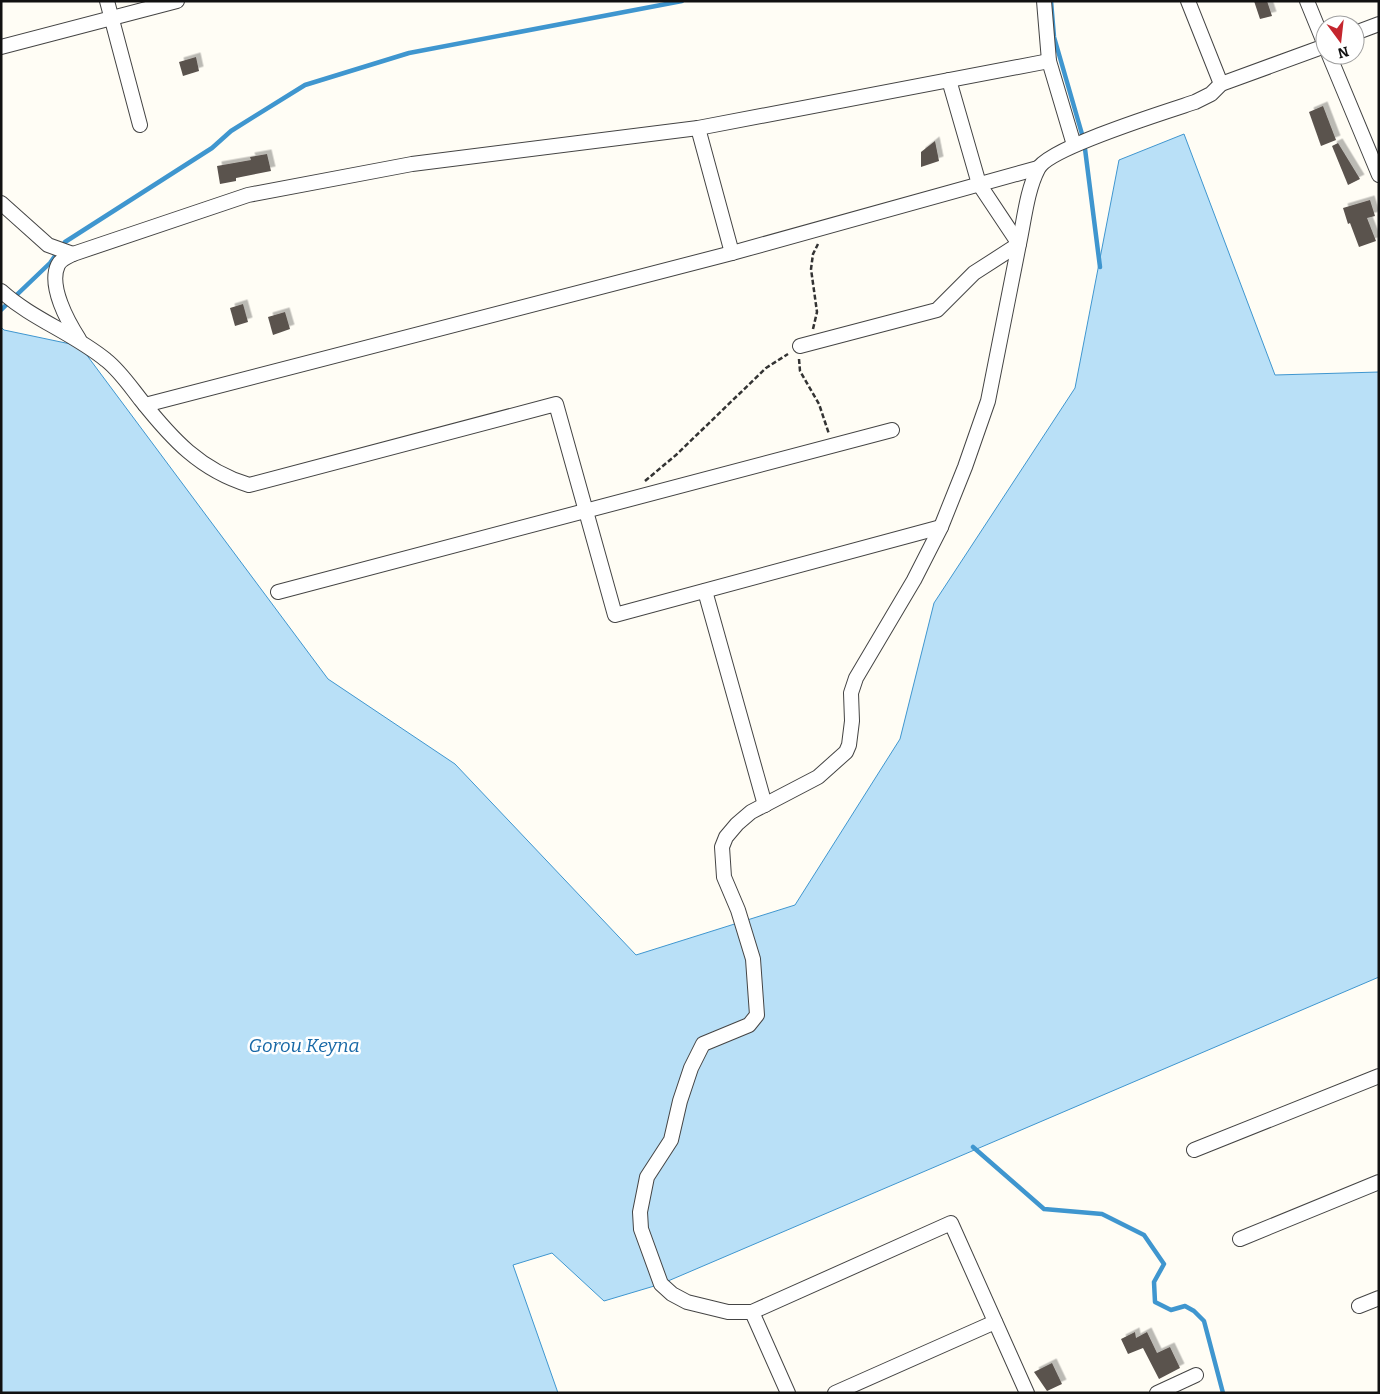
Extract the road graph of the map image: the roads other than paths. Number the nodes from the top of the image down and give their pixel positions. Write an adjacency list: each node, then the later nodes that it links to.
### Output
1 (107, 1): 6 (street)
2 (177, 1): 6 (street)
3 (1044, 1): 12 (street)
4 (1188, 1): 15 (street)
5 (1307, 1): 7 (street)
6 (112, 18): 10 (street); 16 (street)
7 (1315, 21)
8 (1379, 24): 9 (street)
9 (1365, 29)
10 (1, 47)
11 (1315, 49): 15 (street)
12 (1049, 61): 14 (street); 18 (street)
13 (1333, 65): 20 (street)
14 (949, 80): 17 (street); 21 (street)
15 (1222, 84): 18 (street)
16 (140, 125)
17 (698, 128): 24 (street); 25 (street)
18 (1074, 145): 19 (street)
19 (1038, 168): 21 (street); 23 (street)
20 (1379, 175)
21 (978, 184): 23 (street); 24 (street)
22 (1, 203): 25 (street)
23 (1019, 244): 28 (street); 32 (street)
24 (732, 253): 29 (street)
25 (73, 254): 27 (street)
26 (1, 290): 27 (street)
27 (80, 341): 29 (street)
28 (800, 346)
29 (145, 405): 31 (street)
30 (892, 430): 31 (street)
31 (585, 510): 33 (street); 34 (street)
32 (941, 527): 33 (street); 35 (street)
33 (705, 591): 35 (street)
34 (278, 592)
35 (765, 805): 42 (street)
36 (1379, 1076): 37 (street)
37 (1194, 1150)
38 (1379, 1182): 39 (street)
39 (1240, 1239)
40 (1379, 1298): 41 (street)
41 (1359, 1306)
42 (752, 1312): 43 (street); 45 (street)
43 (995, 1322): 46 (street); 47 (street)
44 (1196, 1375): 48 (street)
45 (788, 1393)
46 (834, 1393)
47 (1027, 1393)
48 (1157, 1393)

